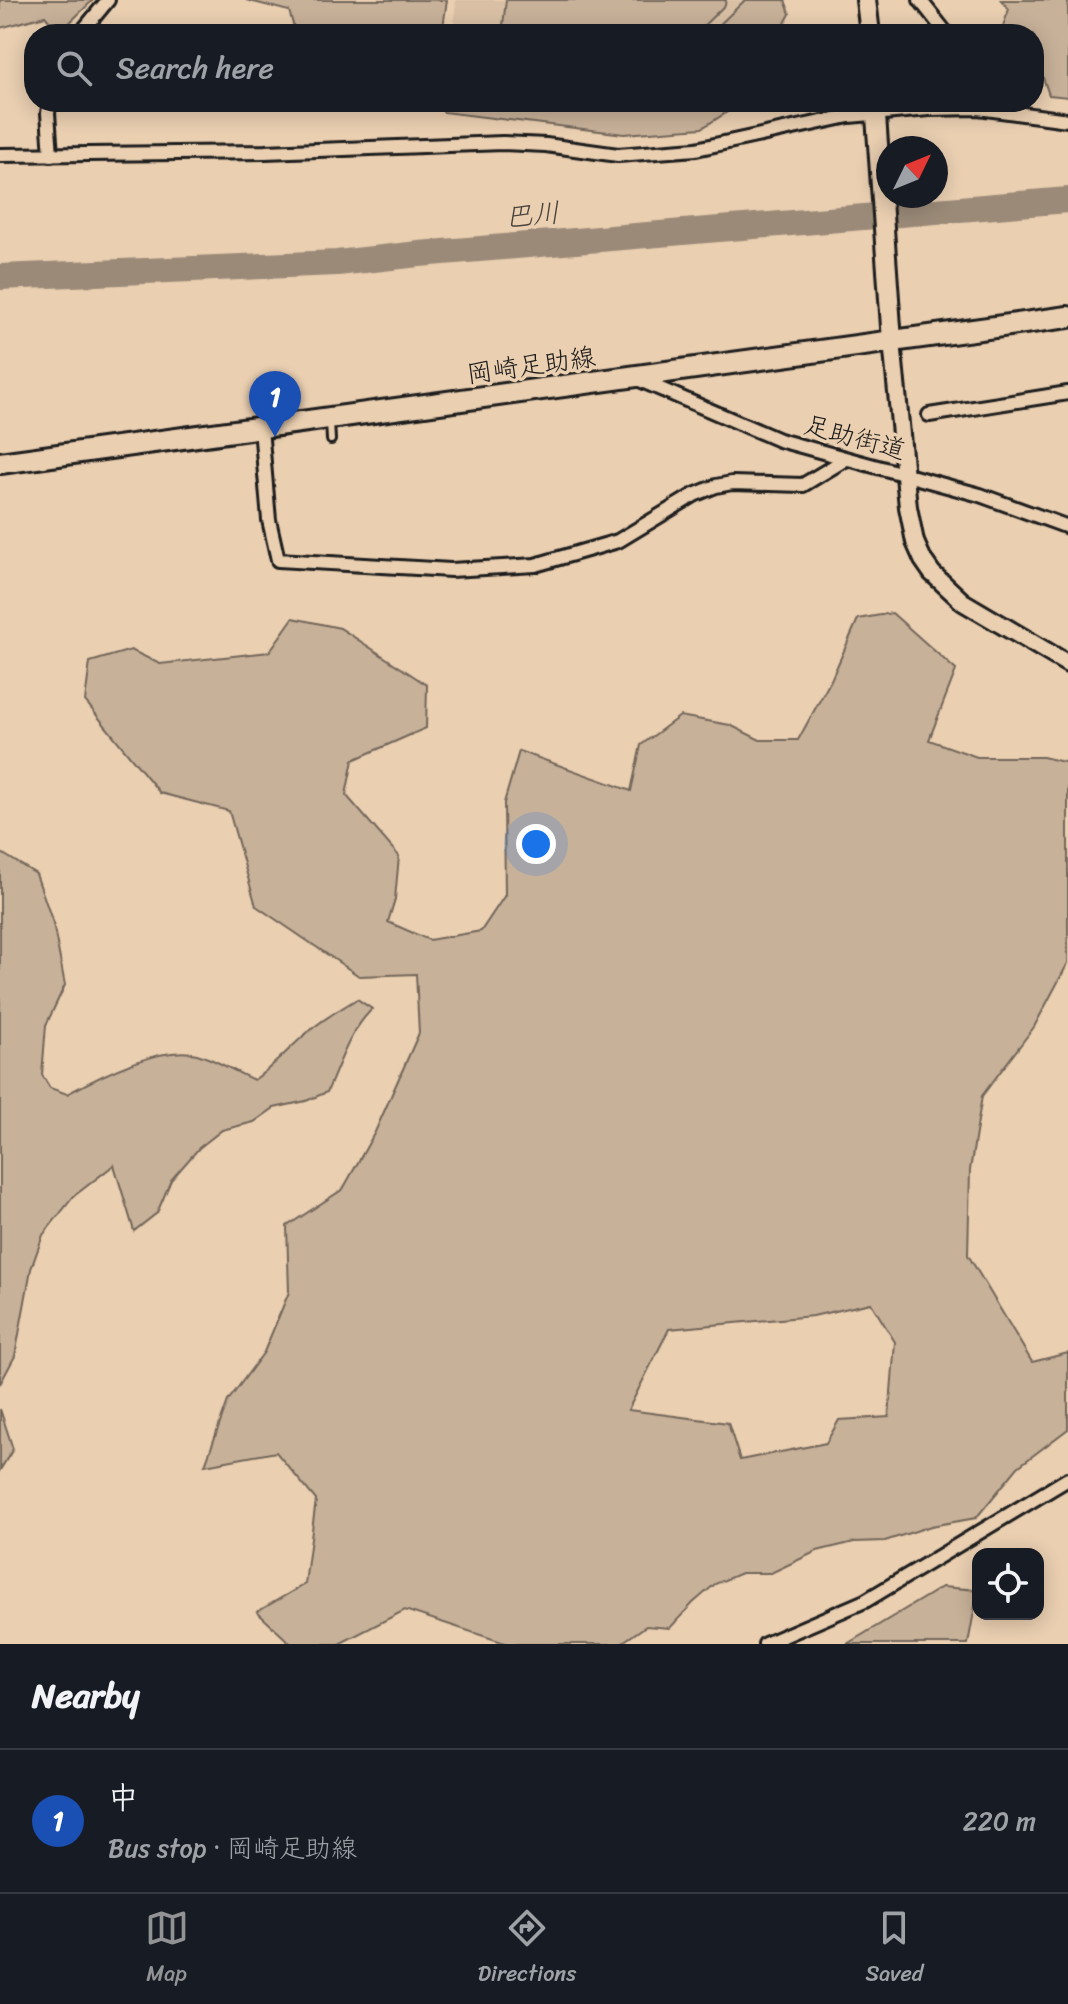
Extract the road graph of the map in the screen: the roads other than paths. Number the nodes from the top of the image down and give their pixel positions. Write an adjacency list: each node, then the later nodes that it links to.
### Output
1 (108, 0): 4 (street)
2 (866, 0): 5 (main road)
3 (920, 0): 6 (street)
4 (88, 24)
5 (869, 24)
6 (941, 24)
7 (48, 112): 13 (street)
8 (906, 112): 10 (street)
9 (1019, 112): 11 (street)
10 (876, 115): 13 (street); 15 (main road)
11 (1068, 120)
12 (0, 155): 13 (street)
13 (51, 155)
14 (1068, 317): 15 (main road, 岡崎足助線)
15 (892, 341): 16 (main road, 岡崎足助線); 24 (street)
16 (635, 378): 19 (main road, 岡崎足助線); 22 (street, 足助街道)
17 (1068, 393): 18 (street)
18 (929, 415)
19 (330, 419): 20 (main road, 岡崎足助線); 21 (lane)
20 (261, 428): 22 (street); 23 (main road, 岡崎足助線)
21 (331, 440)
22 (846, 459): 24 (street, 足助街道)
23 (0, 463)
24 (906, 473): 25 (street, 足助街道); 26 (street)
25 (1068, 527)
26 (1068, 664)
27 (1068, 1479): 28 (street)
28 (765, 1644)

